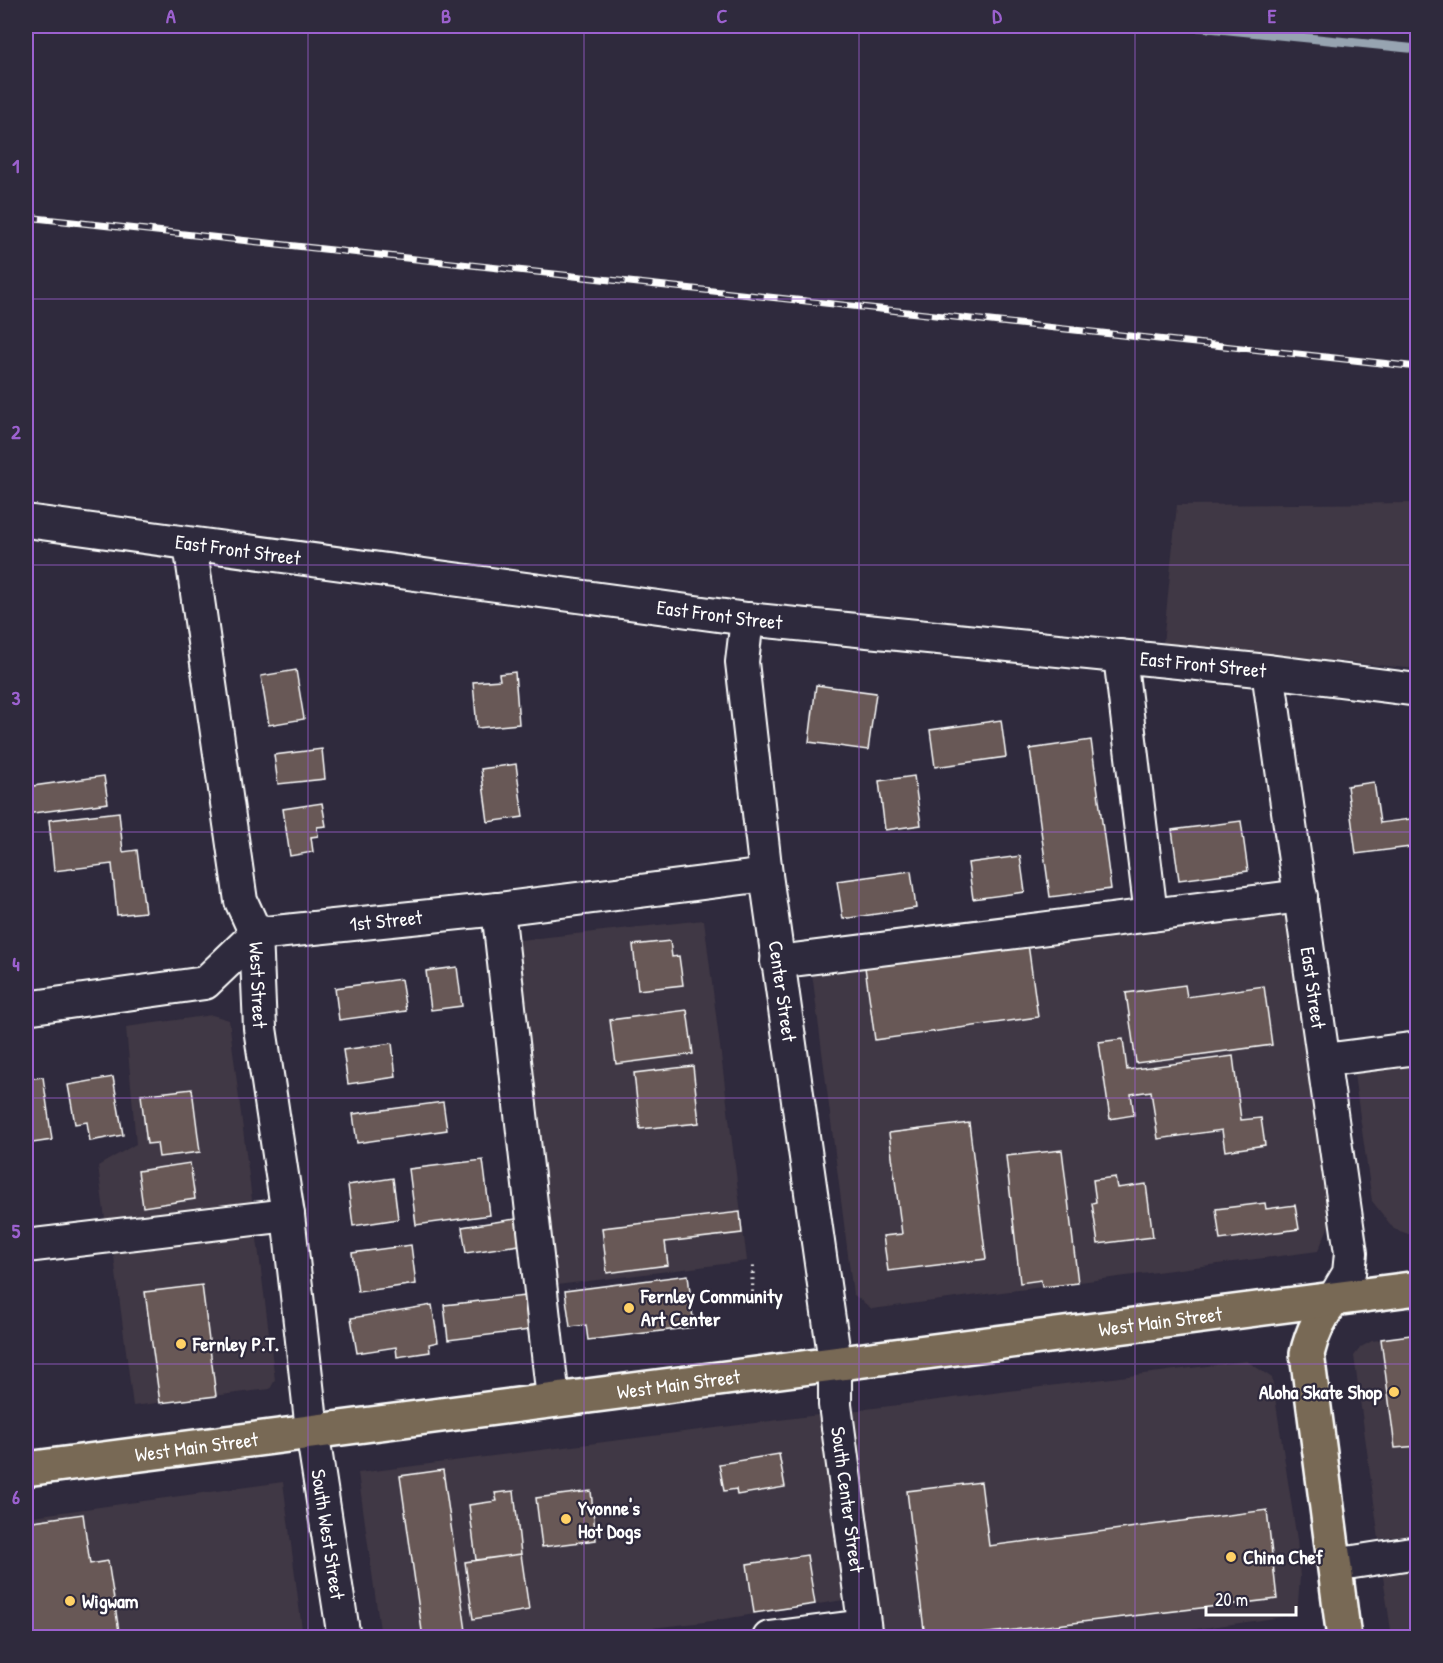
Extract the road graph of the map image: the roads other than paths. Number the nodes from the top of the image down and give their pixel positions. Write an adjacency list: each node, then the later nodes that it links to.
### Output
1 (26, 521): 2 (street, East Front Street)
2 (190, 544): 3 (street, East Front Street); 11 (street, West Street)
3 (747, 619): 4 (street, East Front Street); 7 (street, Center Street)
4 (1120, 656): 5 (street, East Front Street); 10 (street)
5 (1268, 671): 6 (street, East Front Street); 8 (street, East Street)
6 (1418, 690)
7 (766, 875): 9 (street, 1st Street); 12 (street, Center Street)
8 (1301, 896): 10 (street); 15 (street, East Street)
9 (498, 909): 11 (street, 1st Street); 21 (street)
10 (1151, 915): 12 (street)
11 (256, 934): 13 (street); 16 (street, West Street)
12 (777, 962): 20 (street, Center Street)
13 (26, 1008)
14 (1418, 1048): 15 (street)
15 (1324, 1060): 19 (street, East Street)
16 (288, 1215): 17 (street); 22 (street, West Street)
17 (26, 1246)
18 (1418, 1288): 19 (main road, West Main Street)
19 (1333, 1300): 20 (main road, West Main Street); 25 (main road)
20 (835, 1362): 21 (main road, West Main Street); 26 (street, South Center Street)
21 (553, 1399): 22 (main road, West Main Street)
22 (312, 1430): 23 (main road, West Main Street); 27 (street, South West Street)
23 (26, 1468)
24 (1418, 1552): 25 (street)
25 (1334, 1565): 29 (main road)
26 (865, 1632): 28 (street)
27 (344, 1638)
28 (769, 1638)
29 (1344, 1638)

